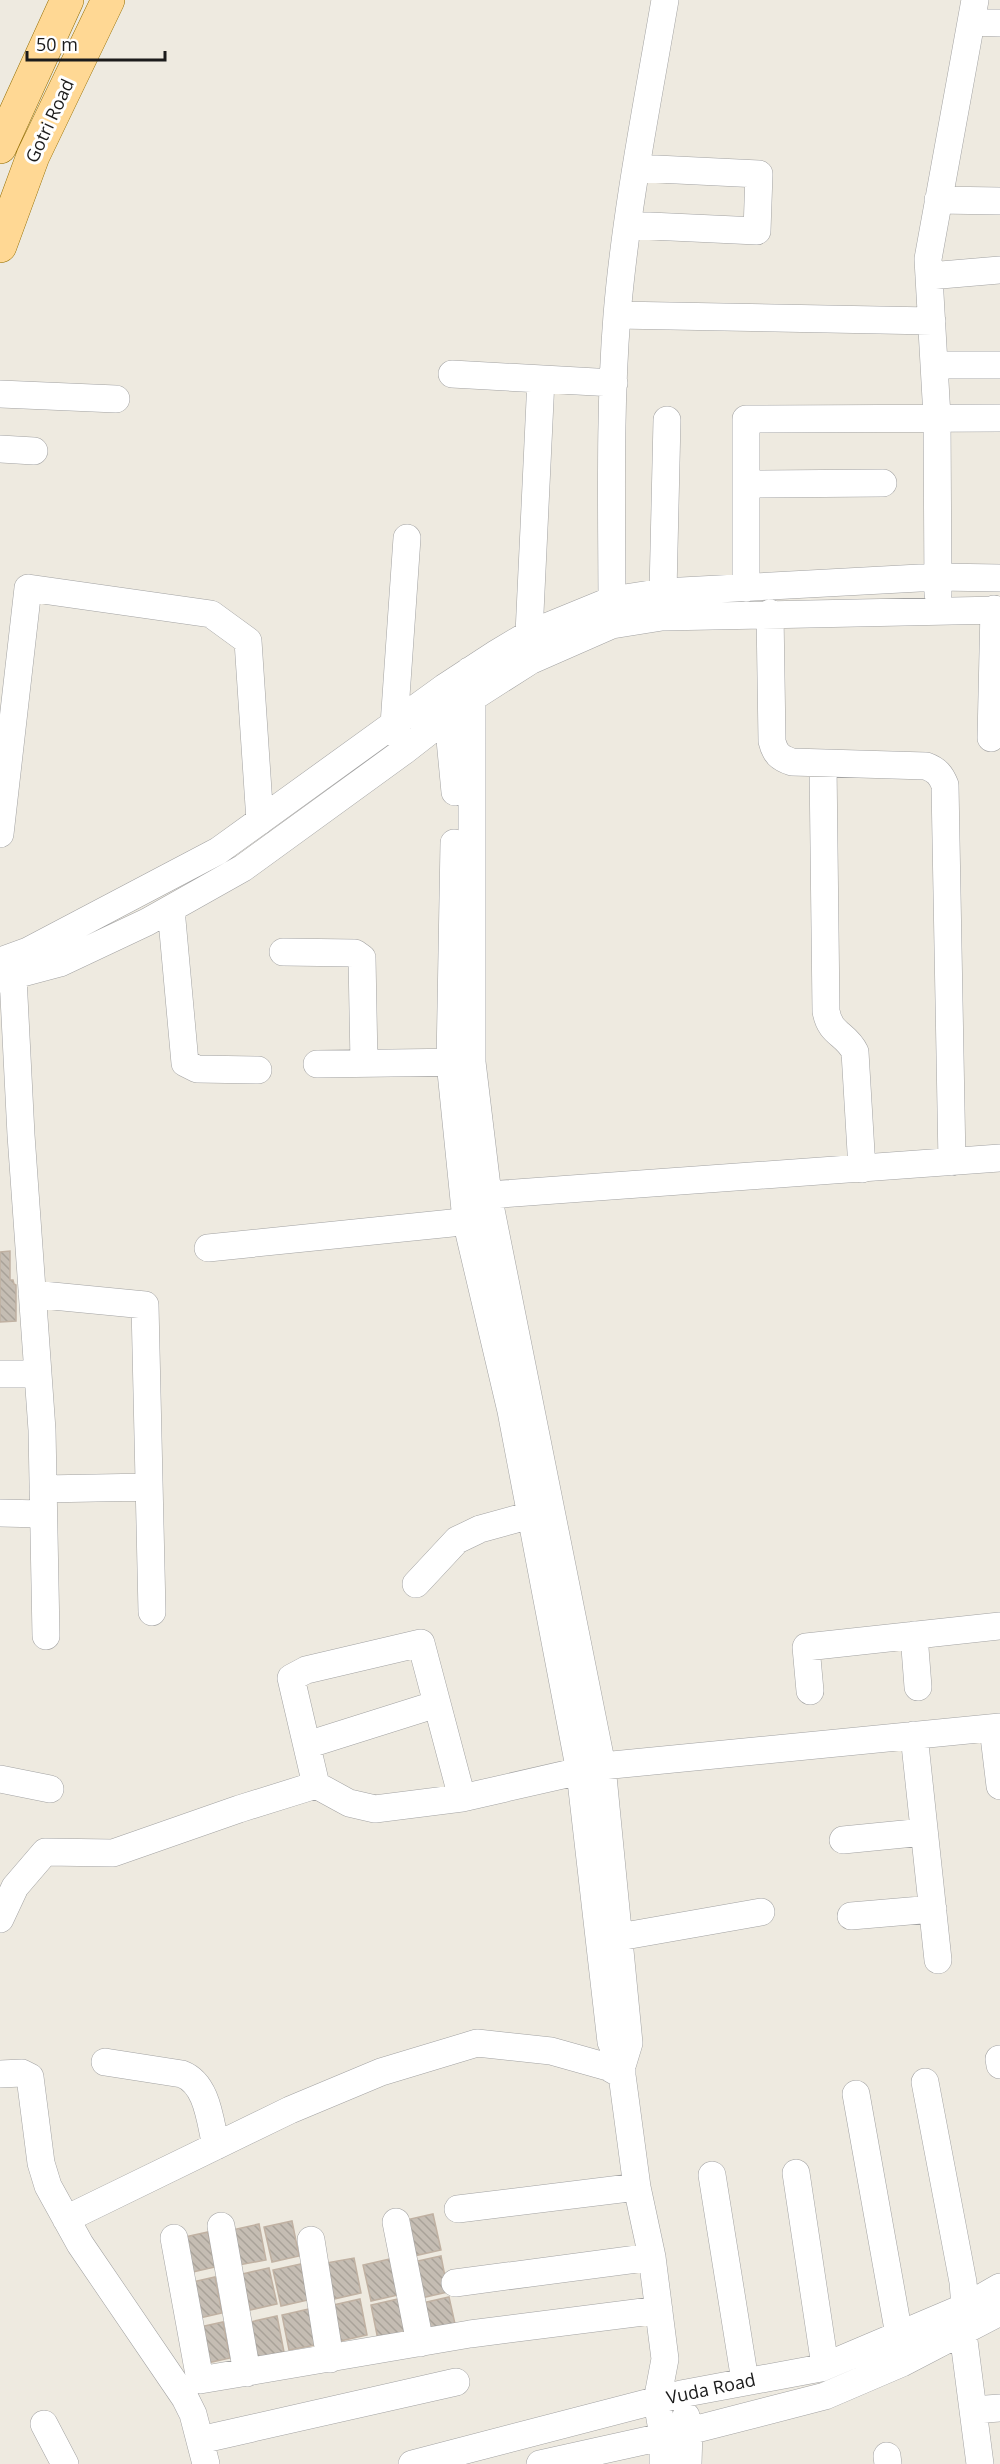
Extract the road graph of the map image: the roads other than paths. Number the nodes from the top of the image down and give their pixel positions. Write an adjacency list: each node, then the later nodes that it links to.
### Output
1 (67, 0): 6 (main road, Gotri Road)
2 (108, 0): 7 (main road, Gotri Road)
3 (665, 0): 8 (street)
4 (974, 11): 5 (street); 9 (street)
5 (1000, 22)
6 (2, 137): 7 (street)
7 (36, 149): 12 (main road, Gotri Road)
8 (636, 168): 11 (street); 11 (street)
9 (938, 200): 10 (street); 14 (street)
10 (1000, 201)
11 (628, 225): 15 (street)
12 (0, 246)
13 (1000, 270): 14 (street)
14 (929, 276): 16 (street)
15 (617, 315): 16 (street); 21 (street)
16 (932, 321): 17 (street)
17 (935, 365): 18 (street); 24 (street)
18 (1000, 365)
19 (452, 374): 20 (street)
20 (541, 379): 21 (street); 40 (street)
21 (614, 383): 38 (street)
22 (0, 394): 23 (street)
23 (116, 399)
24 (937, 417): 25 (street); 30 (street); 32 (street)
25 (1000, 418)
26 (667, 420): 35 (street)
27 (0, 448): 28 (street)
28 (34, 451)
29 (883, 483): 30 (street)
30 (748, 484): 34 (street)
31 (407, 538): 45 (street)
32 (938, 577): 33 (street); 34 (street); 36 (street)
33 (1000, 578)
34 (747, 588): 35 (street)
35 (663, 592): 38 (street)
36 (938, 610): 37 (street); 39 (street)
37 (997, 610): 46 (street)
38 (612, 612): 39 (street); 40 (street); 43 (street)
39 (770, 613): 48 (street)
40 (529, 634): 41 (street)
41 (469, 671): 42 (street); 43 (street)
42 (446, 687): 44 (street); 45 (street)
43 (472, 698): 44 (street); 54 (street)
44 (448, 717): 47 (street); 54 (street)
45 (394, 725): 47 (street); 49 (street)
46 (991, 738)
47 (404, 751): 51 (street)
48 (823, 764): 59 (street); 60 (street)
49 (260, 821): 50 (street); 53 (street)
50 (0, 834)
51 (171, 909): 53 (street); 57 (street)
52 (283, 952): 55 (street)
53 (4, 972): 64 (street)
54 (461, 1062): 55 (street); 61 (street); 62 (street)
55 (364, 1063): 56 (street)
56 (317, 1064)
57 (258, 1070)
58 (1000, 1158): 59 (street)
59 (952, 1162): 60 (street)
60 (862, 1169): 61 (street)
61 (489, 1202): 62 (street); 82 (street)
62 (466, 1221): 63 (street); 70 (street)
63 (208, 1248)
64 (32, 1294): 66 (street); 67 (street)
65 (0, 1374): 66 (street)
66 (38, 1374): 68 (street)
67 (149, 1487): 68 (street); 72 (street)
68 (43, 1501): 69 (street); 75 (street)
69 (0, 1513)
70 (531, 1515): 71 (street); 82 (street)
71 (416, 1584)
72 (152, 1612)
73 (1000, 1626): 74 (street)
74 (914, 1635): 76 (street); 77 (street)
75 (46, 1636)
76 (918, 1687)
77 (810, 1690)
78 (436, 1704): 81 (street); 81 (street); 87 (street)
79 (997, 1727): 80 (street); 85 (street)
80 (914, 1735): 82 (street); 88 (street)
81 (307, 1745): 84 (street)
82 (591, 1769): 87 (street); 94 (street); 98 (street)
83 (0, 1779): 86 (street)
84 (316, 1785): 87 (street); 93 (street)
85 (1000, 1786)
86 (50, 1789)
87 (462, 1798)
88 (924, 1832): 89 (street); 90 (street)
89 (843, 1840)
90 (933, 1910): 92 (street); 95 (street)
91 (761, 1912): 94 (street)
92 (851, 1916)
93 (0, 1918)
94 (619, 1937): 98 (street)
95 (938, 1960)
96 (105, 2062): 101 (street)
97 (0, 2074): 108 (street)
98 (623, 2081): 101 (street); 104 (street)
99 (925, 2082): 116 (street)
100 (856, 2094): 117 (street)
101 (216, 2146): 108 (street)
102 (795, 2173): 120 (street)
103 (711, 2175): 122 (street)
104 (637, 2187): 105 (street); 111 (street)
105 (458, 2209)
106 (396, 2222): 118 (street)
107 (220, 2226): 121 (street)
108 (72, 2230): 129 (street)
109 (174, 2238): 121 (street)
110 (311, 2240): 119 (street)
111 (652, 2257): 112 (street); 114 (street)
112 (455, 2283)
113 (1000, 2287): 116 (street, Vuda Road)
114 (658, 2310): 118 (street); 124 (street)
115 (1000, 2312): 116 (street, Vuda Road)
116 (964, 2320): 117 (street, Vuda Road); 126 (street); 128 (street, Vuda Road)
117 (899, 2335): 120 (street, Vuda Road)
118 (420, 2343): 119 (street)
119 (330, 2359): 121 (street)
120 (825, 2366): 122 (street, Vuda Road)
121 (247, 2373)
122 (745, 2381): 124 (street, Vuda Road)
123 (456, 2382): 129 (street)
124 (669, 2397): 128 (street); 132 (street, Vuda Road)
125 (1000, 2408): 126 (street)
126 (973, 2410): 130 (street)
127 (44, 2424): 131 (street)
128 (676, 2434): 133 (street, Vuda Road); 134 (street); 135 (street)
129 (203, 2452)
130 (986, 2457)
131 (65, 2464)
132 (412, 2464)
133 (540, 2464)
134 (663, 2464)
135 (688, 2464)

